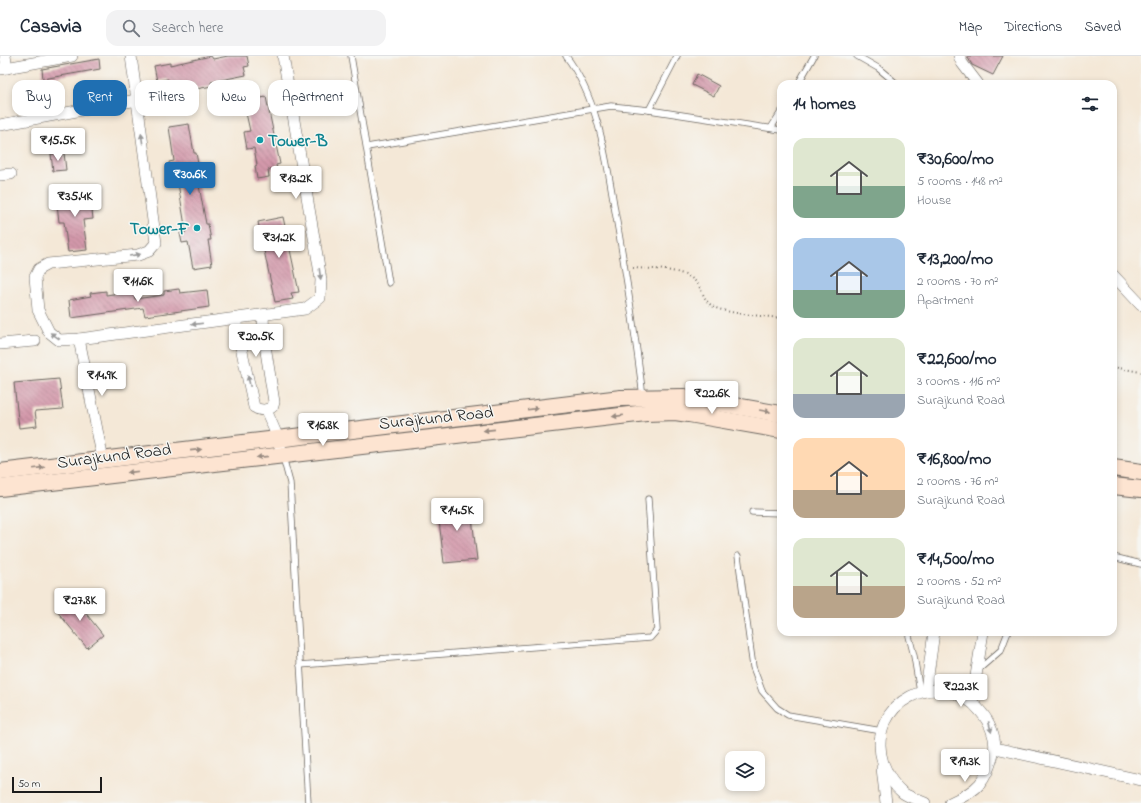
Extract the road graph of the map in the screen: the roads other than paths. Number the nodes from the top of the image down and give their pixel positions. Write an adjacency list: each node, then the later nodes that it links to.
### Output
1 (5, 56): 11 (street)
2 (72, 56): 11 (street)
3 (131, 56): 15 (street)
4 (283, 56): 30 (street, one-way to 30)
5 (351, 56): 24 (lane)
6 (566, 56): 17 (lane)
7 (677, 56): 18 (lane)
8 (814, 56): 12 (lane)
9 (856, 56): 13 (lane)
10 (959, 56): 14 (street)
11 (4, 69)
12 (800, 80)
13 (892, 80)
14 (975, 80)
15 (135, 85)
16 (135, 100): 21 (street)
17 (592, 109): 18 (lane); 24 (lane); 35 (lane)
18 (649, 110): 22 (lane)
19 (139, 116): 32 (street, one-way to 19)
20 (777, 118): 22 (lane)
21 (0, 125)
22 (771, 128): 23 (lane)
23 (777, 129)
24 (366, 147): 28 (lane)
25 (11, 174): 26 (street)
26 (0, 176)
27 (1117, 279): 29 (street)
28 (389, 283)
29 (1141, 305)
30 (263, 315): 31 (street); 36 (street)
31 (235, 319): 32 (street, one-way to 32); 36 (street, one-way to 31)
32 (79, 339): 41 (street)
33 (35, 341): 34 (street)
34 (0, 344)
35 (645, 405): 37 (main road, Surajkund Road, one-way to 37); 38 (main road, Surajkund Road); 39 (main road, Surajkund Road, one-way to 35); 40 (main road, Surajkund Road, one-way to 40)
36 (266, 410): 39 (street)
37 (777, 413)
38 (777, 429)
39 (278, 438): 40 (street); 41 (main road, Surajkund Road, one-way to 39)
40 (282, 454): 43 (main road, Surajkund Road, one-way to 43); 59 (lane)
41 (103, 460): 43 (main road, Surajkund Road)
42 (1117, 469): 45 (main road)
43 (78, 471): 44 (main road, Surajkund Road, one-way to 43); 47 (main road, Surajkund Road)
44 (0, 472)
45 (1141, 472)
46 (1117, 486): 48 (main road)
47 (0, 488)
48 (1141, 489)
49 (648, 499): 59 (lane)
50 (752, 512): 51 (lane)
51 (777, 513)
52 (738, 556): 63 (lane)
53 (1117, 558): 54 (lane)
54 (1141, 564)
55 (909, 636): 61 (lane)
56 (933, 636): 61 (street)
57 (982, 636): 60 (street)
58 (1006, 636): 60 (lane)
59 (300, 665): 68 (lane)
60 (978, 670): 62 (street)
61 (923, 691): 62 (street); 63 (street)
62 (972, 701): 64 (street, one-way to 64)
63 (882, 731): 65 (street)
64 (995, 748): 66 (street); 67 (street)
65 (880, 752): 69 (street); 70 (street)
66 (1141, 780)
67 (968, 798): 71 (street)
68 (308, 803)
69 (886, 803)
70 (925, 803)
71 (950, 803)

